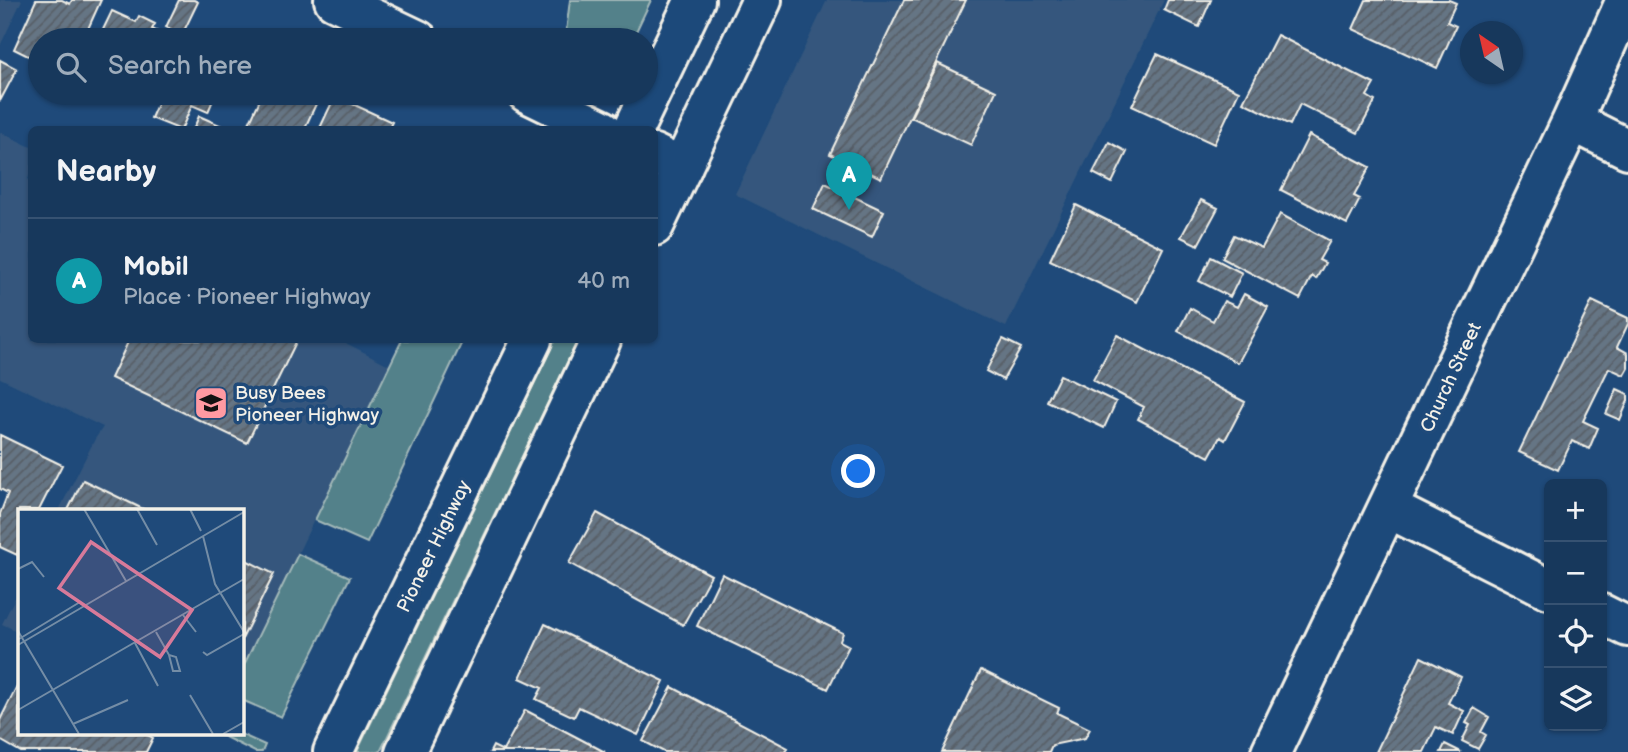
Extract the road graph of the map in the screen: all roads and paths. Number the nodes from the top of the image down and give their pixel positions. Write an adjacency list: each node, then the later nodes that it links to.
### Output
1 (334, 0): 5 (main road)
2 (695, 0): 6 (main road)
3 (762, 0): 13 (main road)
4 (1626, 0): 9 (main road, Church Street)
5 (393, 28)
6 (658, 78)
7 (552, 105): 10 (main road)
8 (645, 105): 11 (main road)
9 (1572, 121): 12 (main road); 17 (main road, Church Street)
10 (595, 126)
11 (635, 126)
12 (1628, 149)
13 (668, 161): 14 (main road)
14 (658, 207)
15 (531, 343): 21 (main road, Pioneer Highway)
16 (600, 343): 22 (main road)
17 (1388, 508): 18 (main road); 23 (main road, Church Street)
18 (1544, 586)
19 (1607, 616): 20 (main road)
20 (1628, 627)
21 (333, 752)
22 (405, 752)
23 (1271, 752)

